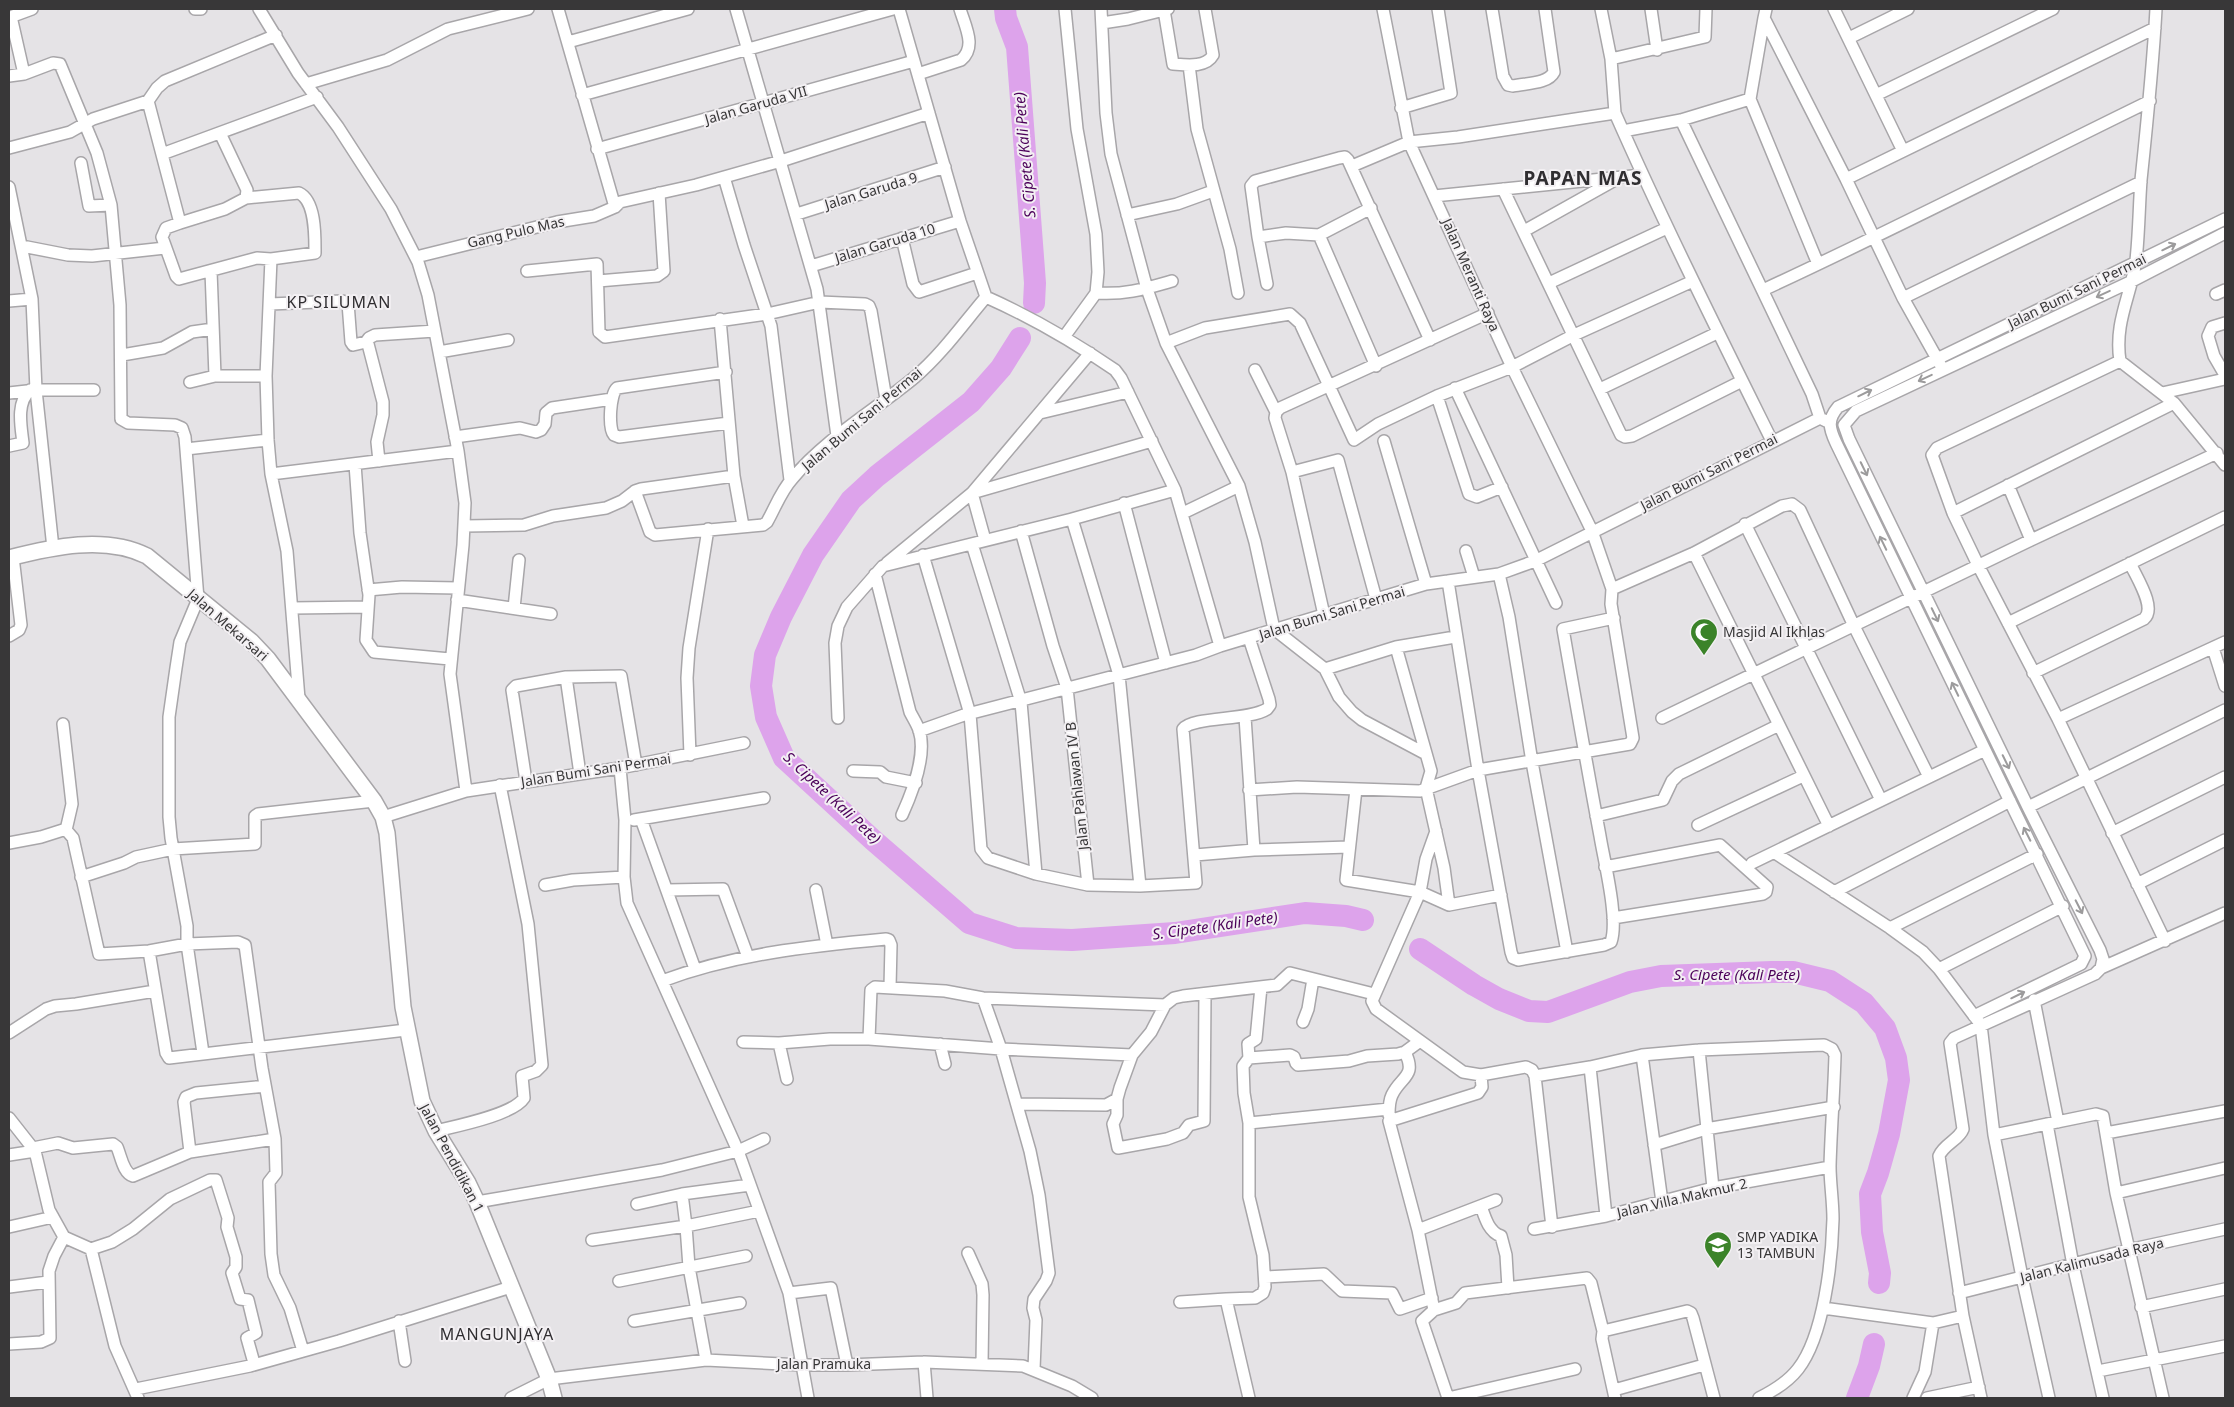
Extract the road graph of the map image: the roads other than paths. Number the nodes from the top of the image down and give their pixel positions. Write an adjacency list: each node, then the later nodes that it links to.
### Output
1 (32, 9): 38 (street)
2 (196, 9): 3 (street)
3 (201, 9)
4 (528, 9): 41 (street)
5 (558, 9): 32 (street)
6 (688, 9): 32 (street)
7 (736, 9): 33 (street)
8 (893, 9): 33 (street)
9 (899, 9): 36 (street)
10 (960, 9): 39 (street)
11 (1065, 9): 113 (street)
12 (1101, 9): 28 (street)
13 (1166, 9): 28 (street); 37 (street)
14 (1205, 9): 37 (street)
15 (1383, 9): 49 (street, Jalan Meranti Raya)
16 (1438, 9): 49 (street)
17 (1492, 9): 18 (street)
18 (1545, 9)
19 (1601, 9): 35 (street)
20 (1651, 9): 34 (street)
21 (1706, 9): 34 (street)
22 (1834, 9): 31 (street)
23 (1908, 9): 31 (street)
24 (2053, 9): 43 (street)
25 (2156, 9): 29 (street)
26 (264, 10): 30 (street)
27 (1767, 12): 45 (street); 68 (street)
28 (1102, 23): 80 (street)
29 (2155, 28): 47 (street); 59 (street)
30 (276, 35): 41 (street); 46 (street)
31 (1848, 38): 43 (street)
32 (568, 42): 42 (street)
33 (748, 48): 42 (street); 48 (street)
34 (1657, 50): 35 (street)
35 (1610, 60): 51 (street)
36 (914, 61): 39 (street); 48 (street, Jalan Garuda VII)
37 (1190, 65): 72 (street)
38 (24, 74): 40 (street); 53 (street)
39 (918, 74): 50 (street)
40 (9, 76)
41 (306, 84): 44 (street)
42 (582, 95): 58 (street)
43 (1876, 95): 59 (street)
44 (317, 97): 55 (street); 97 (street)
45 (1750, 99): 52 (street); 100 (street)
46 (148, 101): 53 (street); 60 (street)
47 (2150, 101): 69 (street); 92 (street)
48 (764, 102): 58 (street, Jalan Garuda VII); 61 (street)
49 (1401, 108): 56 (street, Jalan Meranti Raya)
50 (929, 113): 61 (street, Gang Pulo Mas); 64 (street)
51 (1615, 114): 54 (street); 56 (street)
52 (1681, 120): 54 (street); 112 (street)
53 (84, 126): 57 (street); 76 (street)
54 (1622, 131): 65 (street)
55 (220, 134): 60 (street); 75 (street)
56 (1409, 142): 63 (street); 74 (street, Jalan Meranti Raya)
57 (9, 148)
58 (597, 149): 77 (street)
59 (1903, 151): 68 (street)
60 (162, 154): 84 (street)
61 (781, 161): 66 (street, Gang Pulo Mas); 79 (street)
62 (80, 163): 76 (street)
63 (1352, 166): 78 (street); 90 (street)
64 (945, 168): 79 (street, Jalan Garuda 9); 82 (street)
65 (1642, 176): 67 (street); 85 (street)
66 (724, 177): 73 (street, Gang Pulo Mas); 122 (street)
67 (1619, 178): 71 (street); 86 (street)
68 (1846, 179): 92 (street)
69 (2141, 182): 99 (street); 116 (street)
70 (9, 187): 83 (street)
71 (1503, 189): 74 (street); 86 (street)
72 (1213, 191): 80 (street); 114 (street)
73 (659, 193): 77 (street, Gang Pulo Mas); 105 (street)
74 (1434, 196): 121 (street, Jalan Meranti Raya)
75 (246, 198): 84 (street); 98 (street)
76 (111, 205): 96 (street)
77 (615, 207): 97 (street, Gang Pulo Mas)
78 (1371, 208): 88 (street); 131 (street)
79 (797, 214): 101 (street)
80 (1127, 215): 111 (street)
81 (2225, 219): 89 (street, Jalan Bumi Sani Permai)
82 (960, 221): 91 (street, Jalan Garuda 10); 104 (street)
83 (12, 222): 93 (street)
84 (180, 223): 94 (street)
85 (1668, 228): 107 (street); 109 (street)
86 (1524, 231): 109 (street)
87 (2225, 234): 95 (street)
88 (1319, 235): 90 (street); 139 (street)
89 (2190, 236): 95 (street); 99 (street, Jalan Bumi Sani Permai, one-way to 89)
90 (1258, 237): 110 (street)
91 (902, 238): 101 (street, Jalan Garuda 10); 104 (street)
92 (1873, 239): 100 (street); 116 (street)
93 (22, 246): 96 (street); 117 (street)
94 (165, 248): 96 (street); 102 (street)
95 (2189, 252): 108 (street)
96 (115, 253): 136 (street)
97 (416, 257): 126 (street)
98 (270, 259): 102 (street); 120 (street)
99 (2136, 261): 108 (street); 137 (street, Jalan Bumi Sani Permai)
100 (1818, 264): 112 (street)
101 (811, 266): 119 (street)
102 (211, 271): 125 (street)
103 (527, 271): 105 (street)
104 (977, 273): 115 (street)
105 (598, 281): 123 (street)
106 (1172, 281): 111 (street)
107 (1693, 281): 127 (street); 128 (street)
108 (2130, 282): 138 (street); 141 (street, one-way to 141)
109 (1549, 283): 128 (street)
110 (1267, 284)
111 (1146, 289): 113 (street); 133 (street)
112 (1763, 290): 164 (street)
113 (1096, 293): 129 (street)
114 (1238, 293)
115 (986, 297): 129 (street); 160 (street, Jalan Bumi Sani Permai)
116 (1903, 298): 137 (street)
117 (32, 299): 118 (street); 152 (street)
118 (9, 301)
119 (820, 302): 122 (street); 160 (street); 167 (street)
120 (270, 304): 132 (street); 146 (street)
121 (1488, 313): 131 (street); 140 (street, Jalan Meranti Raya)
122 (767, 314): 123 (street); 183 (street)
123 (720, 319): 143 (street)
124 (2225, 323): 144 (street)
125 (213, 329): 136 (street); 145 (street)
126 (435, 331): 132 (street); 134 (street)
127 (1717, 334): 148 (street); 154 (street)
128 (1574, 335): 140 (street); 154 (street)
129 (1064, 337): 135 (street)
130 (508, 340): 134 (street)
131 (1430, 340): 139 (street)
132 (366, 342): 177 (street)
133 (1166, 343): 150 (street); 184 (street)
134 (439, 352): 168 (street)
135 (1090, 353): 155 (street); 163 (street)
136 (122, 355): 174 (street)
137 (1936, 358): 141 (street); 164 (street, Jalan Bumi Sani Permai, one-way to 137)
138 (2120, 361): 157 (street); 192 (street)
139 (1376, 366): 150 (street)
140 (1512, 368): 151 (street); 200 (street, Jalan Meranti Raya)
141 (1944, 369): 166 (street, one-way to 166)
142 (1256, 370): 162 (street)
143 (726, 372): 159 (street); 165 (street)
144 (2225, 375)
145 (215, 376): 146 (street); 149 (street)
146 (266, 376): 169 (street)
147 (2225, 379): 157 (street)
148 (1742, 381): 154 (street); 172 (street)
149 (190, 382)
150 (1330, 386): 158 (street); 162 (street)
151 (1455, 388): 158 (street); 186 (street)
152 (33, 390): 153 (street); 156 (street); 173 (street); 204 (street)
153 (94, 390)
154 (1600, 390)
155 (1128, 392): 163 (street); 170 (street)
156 (9, 393)
157 (2162, 394): 161 (street)
158 (1437, 396): 186 (street)
159 (612, 399): 165 (street); 168 (street)
160 (886, 399): 167 (street, Jalan Bumi Sani Permai)
161 (2174, 403): 176 (street); 185 (street)
162 (1276, 412): 180 (street)
163 (1040, 413): 189 (street)
164 (1825, 420): 166 (street); 172 (street, Jalan Bumi Sani Permai); 224 (street, one-way to 164)
165 (729, 424): 182 (street)
166 (1844, 425): 220 (street, one-way to 220)
167 (837, 436): 183 (street, Jalan Bumi Sani Permai)
168 (455, 438): 175 (street)
169 (268, 440): 174 (street); 181 (street)
170 (1152, 441): 187 (street); 189 (street)
171 (1384, 441): 217 (street)
172 (1772, 441): 200 (street, Jalan Bumi Sani Permai)
173 (9, 446)
174 (186, 449): 222 (street)
175 (458, 451): 177 (street); 196 (street)
176 (2217, 453): 179 (street); 202 (street)
177 (379, 461): 178 (street)
178 (355, 464): 181 (street); 219 (street)
179 (2225, 465)
180 (1292, 472): 223 (street); 230 (street)
181 (271, 474): 227 (street)
182 (734, 476): 188 (street); 197 (street)
183 (790, 480): 197 (street, Jalan Bumi Sani Permai)
184 (1239, 486): 191 (street); 234 (street)
185 (2008, 486): 192 (street); 202 (street)
186 (1502, 487): 210 (street)
187 (1174, 490): 190 (street); 191 (street)
188 (635, 491): 196 (street); 198 (street)
189 (972, 493): 201 (street); 213 (street)
190 (1124, 503): 194 (street); 244 (street)
191 (1183, 513): 239 (street)
192 (1953, 513): 212 (street)
193 (2225, 517): 211 (street)
194 (1072, 518): 199 (street); 247 (street)
195 (1745, 524): 206 (street); 233 (street); 242 (street)
196 (465, 526): 221 (street)
197 (743, 526): 198 (street, Jalan Bumi Sani Permai)
198 (708, 529): 267 (street, Jalan Bumi Sani Permai)
199 (1021, 531): 201 (street); 251 (street, Jalan Pahlawan IV B)
200 (1592, 531): 210 (street, Jalan Bumi Sani Permai); 218 (street, Jalan Meranti Raya)
201 (985, 540): 203 (street)
202 (2031, 540): 212 (street)
203 (972, 544): 207 (street); 253 (street)
204 (52, 548): 208 (street, Jalan Mekarsari); 222 (street, Jalan Mekarsari)
205 (1466, 551): 215 (street)
206 (1694, 552): 218 (street); 248 (street)
207 (923, 555): 213 (street); 255 (street)
208 (11, 557): 235 (street)
209 (519, 560): 228 (street)
210 (1535, 561): 214 (street, Jalan Bumi Sani Permai); 225 (street)
211 (2130, 563): 232 (street); 246 (street)
212 (1979, 567): 220 (street); 232 (street)
213 (879, 570): 257 (street); 262 (street)
214 (1499, 574): 215 (street, Jalan Bumi Sani Permai); 268 (street)
215 (1474, 576): 216 (street, Jalan Bumi Sani Permai)
216 (1448, 581): 217 (street, Jalan Bumi Sani Permai); 237 (street)
217 (1426, 584): 223 (street, Jalan Bumi Sani Permai)
218 (1612, 589): 231 (street, Jalan Meranti Raya)
219 (368, 590): 221 (street); 226 (street)
220 (1924, 593): 224 (street); 289 (street, one-way to 289)
221 (458, 594): 228 (street); 243 (street)
222 (198, 599): 252 (street, Jalan Mekarsari); 303 (street)
223 (1376, 599): 230 (street, Jalan Bumi Sani Permai)
224 (1910, 599): 233 (street); 264 (street, one-way to 224)
225 (1556, 603)
226 (368, 606): 227 (street); 243 (street)
227 (292, 608): 252 (street)
228 (514, 608): 229 (street)
229 (551, 614)
230 (1324, 615): 234 (street, Jalan Bumi Sani Permai)
231 (1614, 618): 265 (street, Jalan Meranti Raya); 265 (street)
232 (2008, 623): 246 (street)
233 (1854, 626): 242 (street); 275 (street)
234 (1274, 629): 236 (street, Jalan Bumi Sani Permai); 245 (street)
235 (9, 636)
236 (1249, 638): 239 (street, Jalan Bumi Sani Permai); 256 (street)
237 (1456, 638): 240 (street); 271 (street)
238 (2225, 642): 241 (street)
239 (1220, 646): 244 (street, Jalan Bumi Sani Permai)
240 (1396, 648): 245 (street); 266 (street)
241 (2213, 648): 250 (street); 259 (street)
242 (1806, 650): 248 (street); 286 (street)
243 (450, 659): 284 (street)
244 (1166, 663): 247 (street, Jalan Bumi Sani Permai)
245 (1325, 669): 266 (street)
246 (2033, 673): 259 (street)
247 (1119, 675): 251 (street, Jalan Bumi Sani Permai); 316 (street)
248 (1754, 675): 258 (street); 261 (street)
249 (566, 677): 269 (street); 273 (street); 278 (street)
250 (2225, 686)
251 (1067, 688): 253 (street, Jalan Bumi Sani Permai); 315 (street, Jalan Pahlawan IV B)
252 (299, 699): 287 (street, Jalan Mekarsari)
253 (1021, 702): 255 (street, Jalan Bumi Sani Permai); 310 (street)
254 (2225, 710): 277 (street)
255 (970, 714): 262 (street, Jalan Bumi Sani Permai); 310 (street)
256 (1245, 717): 283 (street); 307 (street)
257 (838, 718)
258 (1662, 718)
259 (2058, 718): 277 (street)
260 (63, 724): 297 (street)
261 (1779, 725): 274 (street); 291 (street)
262 (919, 731): 279 (street)
263 (744, 743): 267 (street)
264 (1985, 750): 275 (street); 288 (street)
265 (1584, 752): 268 (street); 291 (street)
266 (1426, 754): 281 (street)
267 (690, 755): 269 (street, Jalan Bumi Sani Permai)
268 (1532, 762): 271 (street); 331 (street)
269 (636, 765): 270 (street, Jalan Bumi Sani Permai)
270 (620, 768): 273 (street, Jalan Bumi Sani Permai); 294 (street)
271 (1478, 770): 281 (street); 321 (street)
272 (853, 772): 279 (street)
273 (580, 774): 278 (street, Jalan Bumi Sani Permai)
274 (1803, 776): 295 (street); 296 (street)
275 (1929, 777): 286 (street)
276 (2225, 777): 299 (street)
277 (2087, 779): 289 (street); 299 (street)
278 (526, 781): 280 (street, Jalan Bumi Sani Permai)
279 (916, 783): 290 (street)
280 (500, 785): 284 (street, Jalan Bumi Sani Permai); 379 (street)
281 (1426, 788): 282 (street); 298 (street)
282 (1356, 789): 283 (street); 302 (street)
283 (1249, 790): 304 (street)
284 (466, 791): 292 (street, Jalan Bumi Sani Permai)
285 (764, 798): 293 (street)
286 (1881, 800): 296 (street)
287 (374, 801): 292 (street, Jalan Mekarsari); 303 (street)
288 (2010, 801): 306 (street, one-way to 288); 320 (street)
289 (2028, 807): 333 (street, one-way to 333)
290 (902, 815)
291 (1596, 816): 309 (street)
292 (383, 817): 348 (street, Jalan Pendidikan 1)
293 (641, 819): 294 (street); 317 (street)
294 (625, 820): 312 (street)
295 (1698, 825)
296 (1829, 826): 305 (street)
297 (66, 830): 301 (street); 311 (street)
298 (1436, 831): 319 (street); 322 (street)
299 (2112, 833): 313 (street)
300 (2225, 840): 313 (street)
301 (9, 843)
302 (1349, 847): 304 (street); 319 (street)
303 (172, 849): 311 (street); 328 (street)
304 (1254, 850): 307 (street)
305 (1775, 853): 308 (street); 320 (street)
306 (2037, 854): 323 (street); 326 (street)
307 (1195, 855): 316 (street)
308 (1752, 863)
309 (1605, 867): 325 (street); 325 (street)
310 (1036, 874): 315 (street)
311 (81, 877): 330 (street)
312 (624, 877): 314 (street); 337 (street)
313 (2137, 884): 327 (street)
314 (545, 885)
315 (1088, 885): 316 (street)
316 (1140, 886)
317 (667, 890): 332 (street); 334 (street)
318 (816, 890): 329 (street)
319 (1420, 892): 322 (street); 342 (street)
320 (1834, 892): 326 (street)
321 (1501, 895): 322 (street); 331 (street)
322 (1450, 905)
323 (2063, 906): 335 (street); 346 (street, one-way to 323)
324 (2225, 913): 327 (street)
325 (1613, 918): 331 (street)
326 (1890, 928): 335 (street)
327 (2165, 940): 333 (street)
328 (187, 944): 330 (street); 355 (street); 359 (street)
329 (828, 945): 332 (street); 338 (street)
330 (149, 951): 340 (street)
331 (1567, 952)
332 (748, 957): 334 (street)
333 (2101, 968): 344 (street)
334 (695, 969): 337 (street)
335 (1939, 969): 346 (street)
336 (1313, 979): 339 (street); 342 (street); 347 (street)
337 (662, 981): 386 (street)
338 (890, 987): 343 (street); 350 (street)
339 (1261, 987): 341 (street); 362 (street)
340 (154, 991): 349 (street); 359 (street)
341 (1205, 994): 345 (street); 369 (street)
342 (1374, 994): 351 (street)
343 (983, 998): 345 (street); 356 (street)
344 (2034, 1000): 346 (street); 377 (street)
345 (1165, 1005): 360 (street)
346 (1977, 1021): 381 (street); 426 (street)
347 (1303, 1022)
348 (406, 1030): 355 (street); 379 (street, Jalan Pendidikan 1)
349 (9, 1033)
350 (869, 1040): 353 (street); 354 (street)
351 (1420, 1041): 358 (street); 365 (street)
352 (743, 1042): 353 (street)
353 (780, 1043): 367 (street)
354 (940, 1044): 356 (street); 363 (street)
355 (260, 1046): 359 (street); 368 (street)
356 (1001, 1049): 360 (street); 370 (street)
357 (1699, 1050): 361 (street); 371 (street); 378 (street)
358 (1405, 1052): 362 (street); 372 (street)
359 (203, 1053)
360 (1132, 1055): 369 (street)
361 (1642, 1055): 364 (street); 384 (street)
362 (1249, 1058): 376 (street)
363 (945, 1064)
364 (1590, 1067): 366 (street); 401 (street)
365 (1481, 1075): 366 (street); 375 (street)
366 (1535, 1076): 405 (street)
367 (788, 1079)
368 (265, 1086): 382 (street); 387 (street)
369 (1117, 1099): 370 (street)
370 (1017, 1104): 452 (street)
371 (1834, 1106): 378 (street); 389 (street)
372 (1389, 1109): 375 (street); 376 (street)
373 (2225, 1111): 380 (street)
374 (9, 1118): 385 (street)
375 (1389, 1121): 407 (street)
376 (1249, 1123): 417 (street)
377 (2052, 1123): 380 (street); 381 (street); 415 (street)
378 (1706, 1129): 384 (street); 392 (street)
379 (436, 1131): 396 (street, Jalan Pendidikan 1)
380 (2106, 1133): 393 (street)
381 (1994, 1134): 418 (street)
382 (275, 1139): 387 (street); 442 (street)
383 (764, 1139): 386 (street)
384 (1654, 1145): 397 (street)
385 (34, 1149): 387 (street); 388 (street); 402 (street)
386 (738, 1151): 391 (street); 396 (street)
387 (190, 1152)
388 (9, 1154)
389 (1830, 1167): 392 (street, Jalan Villa Makmur 2); 432 (street)
390 (2225, 1168): 393 (street)
391 (750, 1184): 394 (street); 400 (street)
392 (1713, 1188): 397 (street, Jalan Villa Makmur 2)
393 (2116, 1193): 412 (street)
394 (682, 1194): 398 (street); 403 (street)
395 (1496, 1200): 399 (street)
396 (478, 1202): 422 (street, Jalan Pendidikan 1)
397 (1662, 1202): 401 (street, Jalan Villa Makmur 2)
398 (637, 1204)
399 (1481, 1206): 407 (street); 423 (street)
400 (759, 1211): 403 (street); 425 (street)
401 (1606, 1216): 405 (street, Jalan Villa Makmur 2)
402 (53, 1217): 404 (street); 409 (street)
403 (686, 1226): 410 (street); 416 (street)
404 (9, 1227)
405 (1552, 1227): 408 (street, Jalan Villa Makmur 2)
406 (2225, 1229): 412 (street, Jalan Kalimusada Raya)
407 (1418, 1230): 427 (street)
408 (1534, 1230)
409 (64, 1237): 411 (street); 420 (street)
410 (592, 1240)
411 (91, 1250): 447 (street); 458 (street)
412 (2128, 1250): 415 (street, Jalan Kalimusada Raya); 431 (street)
413 (968, 1253): 448 (street)
414 (746, 1256): 416 (street)
415 (2073, 1265): 418 (street, Jalan Kalimusada Raya); 454 (street)
416 (688, 1267): 419 (street); 433 (street)
417 (1265, 1277): 427 (street); 428 (street)
418 (2022, 1277): 426 (street, Jalan Kalimusada Raya); 471 (street)
419 (619, 1281)
420 (48, 1282): 421 (street); 440 (street)
421 (9, 1287)
422 (511, 1287): 436 (street); 455 (street, Jalan Pendidikan 1)
423 (1508, 1288): 434 (street); 439 (street)
424 (2225, 1288): 431 (street)
425 (789, 1293): 449 (street); 451 (street)
426 (1959, 1293): 435 (street)
427 (1432, 1298): 434 (street)
428 (1226, 1299): 429 (street); 465 (street)
429 (1180, 1302)
430 (740, 1303): 433 (street)
431 (2141, 1307): 445 (street)
432 (1823, 1308): 438 (street); 468 (street)
433 (698, 1310): 437 (street); 443 (street)
434 (1434, 1310): 466 (street)
435 (1964, 1316): 438 (street); 457 (street)
436 (399, 1321): 442 (street); 444 (street)
437 (634, 1321)
438 (1933, 1323): 469 (street)
439 (1603, 1331): 450 (street); 459 (street)
440 (9, 1344)
441 (2225, 1346): 445 (street)
442 (303, 1351): 447 (street)
443 (706, 1360): 449 (street, Jalan Pramuka); 455 (street, Jalan Pramuka)
444 (404, 1361)
445 (2153, 1361): 454 (street); 473 (street)
446 (924, 1362): 448 (street, Jalan Pramuka); 451 (street, Jalan Pramuka); 463 (street)
447 (254, 1363): 458 (street)
448 (982, 1364): 452 (street, Jalan Pramuka)
449 (802, 1365): 451 (street, Jalan Pramuka); 462 (street)
450 (1704, 1365): 459 (street); 467 (street)
451 (848, 1366)
452 (1034, 1369): 456 (street, Jalan Pramuka)
453 (1575, 1369): 466 (street)
454 (2098, 1371): 472 (street)
455 (549, 1379): 460 (street, Jalan Pramuka); 461 (street, Jalan Pendidikan 1)
456 (1072, 1392): 464 (street, Jalan Pramuka)
457 (1980, 1393): 470 (street)
458 (137, 1394)
459 (1614, 1394)
460 (511, 1398)
461 (554, 1398)
462 (808, 1398)
463 (927, 1398)
464 (1092, 1398)
465 (1249, 1398)
466 (1448, 1398)
467 (1714, 1398)
468 (1759, 1398)
469 (1912, 1398)
470 (1927, 1398)
471 (2049, 1398)
472 (2104, 1398)
473 (2163, 1398)

